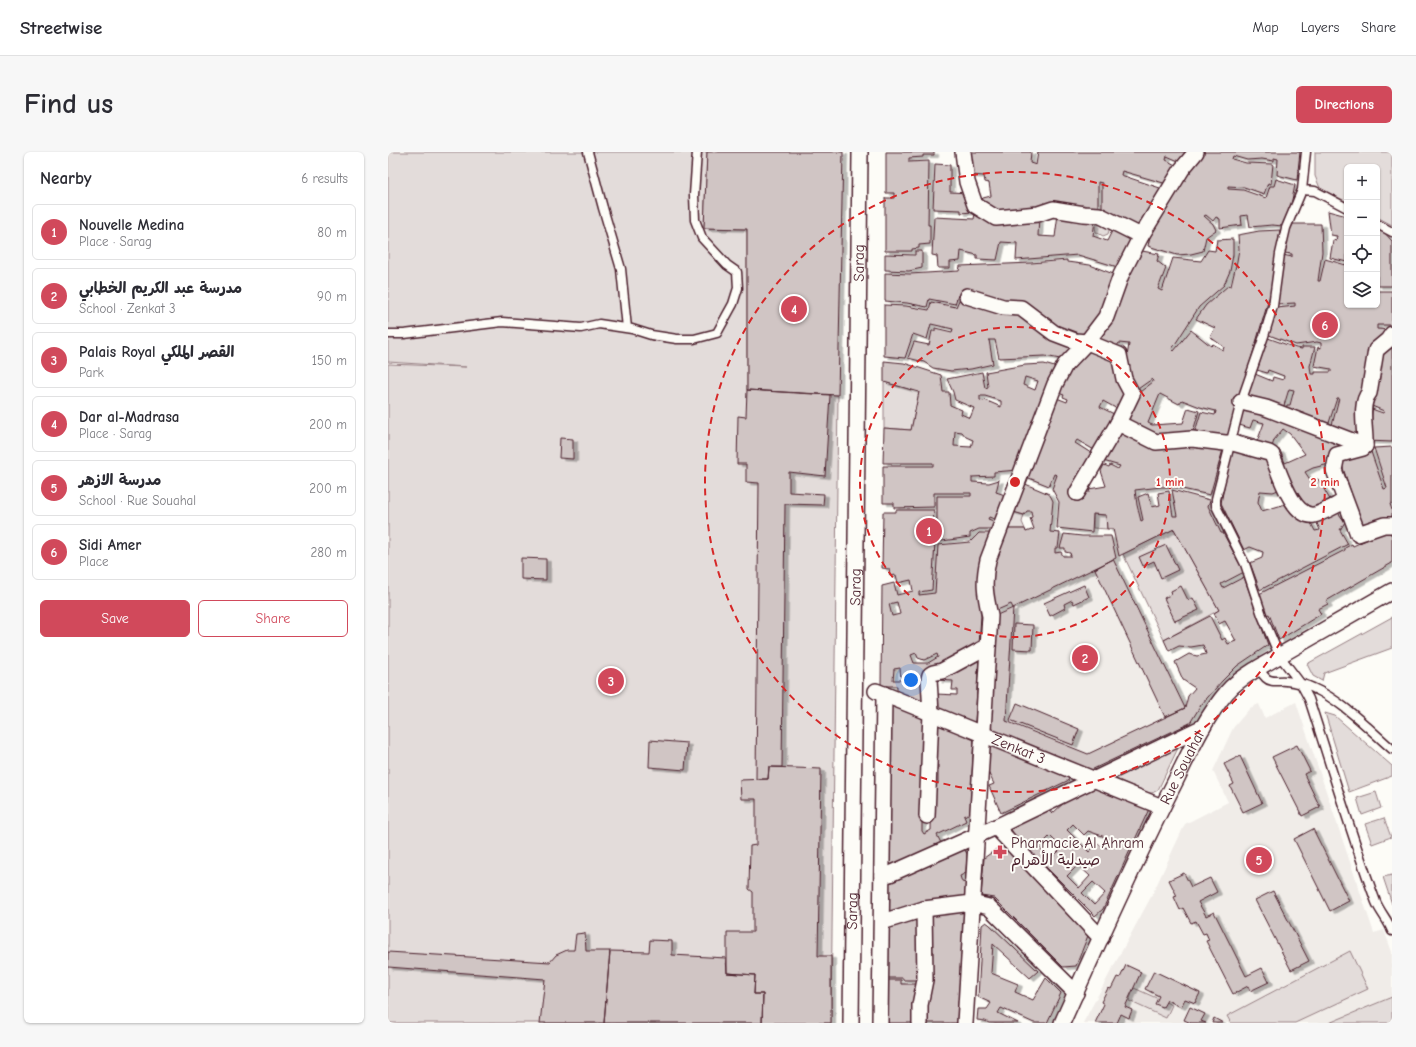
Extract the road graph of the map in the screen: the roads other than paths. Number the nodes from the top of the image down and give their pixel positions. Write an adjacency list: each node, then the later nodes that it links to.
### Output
1 (588, 152): 13 (lane)
2 (697, 152): 13 (lane)
3 (860, 152): 45 (street, Sarag)
4 (963, 152): 11 (street)
5 (1196, 152): 11 (street)
6 (1306, 152): 7 (lane)
7 (1302, 190): 8 (lane); 17 (lane)
8 (1344, 206)
9 (1380, 226): 10 (lane)
10 (1392, 232)
11 (1141, 236): 16 (street)
12 (967, 296): 16 (street)
13 (627, 328): 14 (lane)
14 (388, 334)
15 (1392, 334): 20 (street)
16 (1087, 342): 18 (street); 25 (street)
17 (1241, 402): 19 (lane); 20 (street)
18 (1118, 423): 19 (street); 21 (street)
19 (1230, 443): 22 (street); 26 (lane)
20 (1365, 446): 22 (street)
21 (1077, 493)
22 (1345, 501): 23 (street)
23 (1392, 525)
24 (1392, 590): 26 (street, Rue Souahal)
25 (988, 646): 29 (street); 31 (street)
26 (1279, 655): 27 (street, Rue Souahal); 28 (lane)
27 (1258, 668): 28 (lane); 30 (street, Rue Souahal)
28 (1301, 684): 32 (lane); 42 (lane)
29 (931, 713): 31 (street, Zenkat 3); 35 (street); 38 (street, Zenkat 3)
30 (1203, 727): 33 (street); 34 (street, Rue Souahal)
31 (983, 734): 33 (street, Zenkat 3); 37 (street)
32 (1392, 748)
33 (1093, 779): 34 (street, Zenkat 3); 36 (street)
34 (1162, 807): 43 (street, Rue Souahal)
35 (927, 816)
36 (996, 827): 37 (street); 43 (street)
37 (976, 835): 38 (street); 39 (street)
38 (882, 875): 41 (street)
39 (972, 903): 40 (street); 44 (street); 48 (street)
40 (924, 909): 41 (street); 47 (street)
41 (882, 922): 46 (street)
42 (1392, 931)
43 (1101, 938): 44 (street, Rue Souahal)
44 (1076, 993): 49 (street, Rue Souahal)
45 (851, 1023)
46 (880, 1023)
47 (920, 1023)
48 (965, 1023)
49 (1062, 1023)

